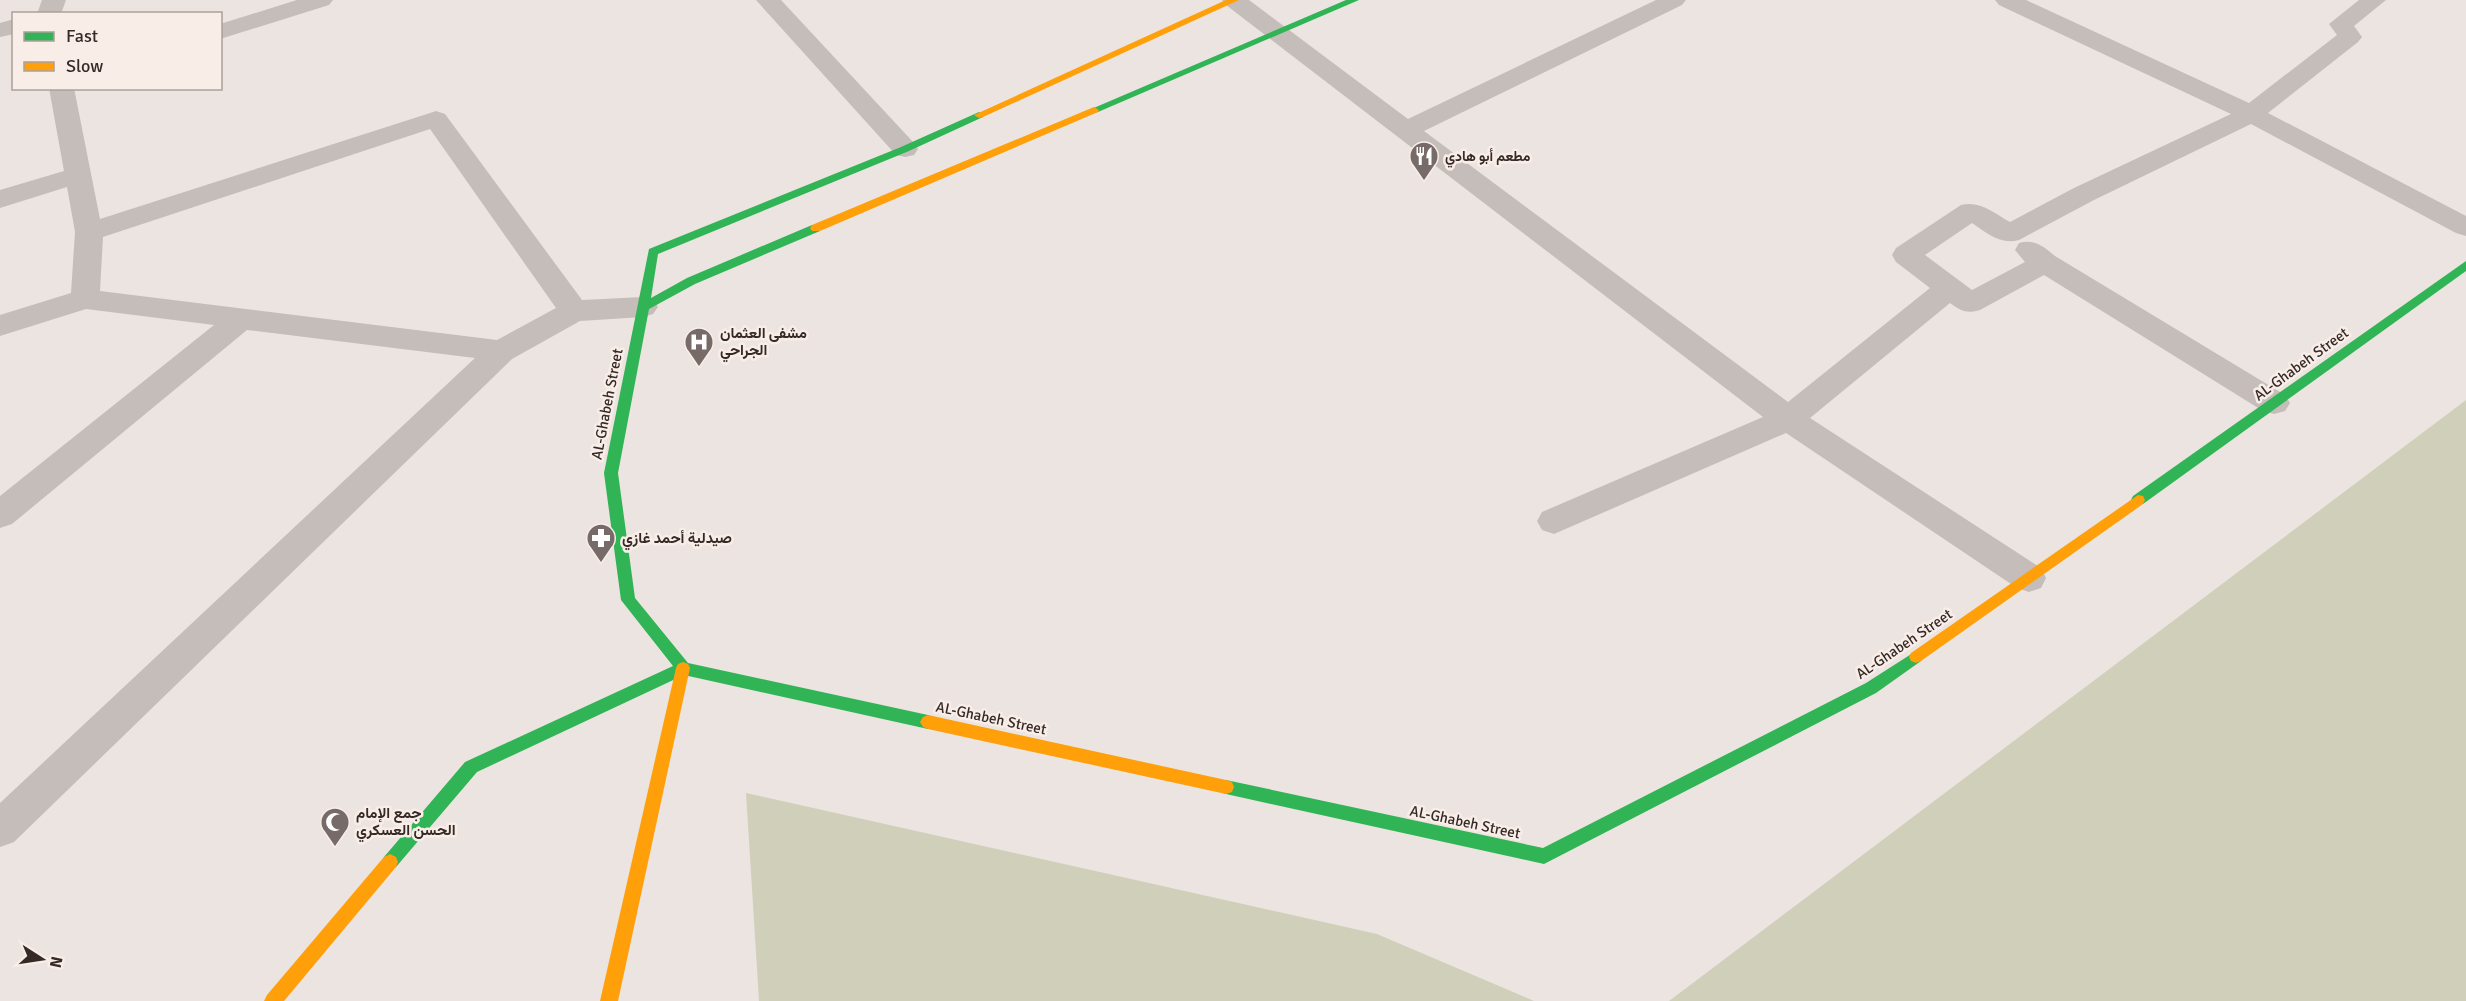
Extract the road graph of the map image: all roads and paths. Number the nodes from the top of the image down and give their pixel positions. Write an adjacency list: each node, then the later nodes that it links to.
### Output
1 (321, 0): 8 (street)
2 (768, 0): 13 (street)
3 (1234, 0): 9 (street); 13 (street)
4 (1354, 0): 9 (street)
5 (1674, 0): 12 (street)
6 (2007, 0): 11 (street)
7 (2374, 0): 11 (street)
8 (222, 31)
9 (1277, 34): 12 (street); 23 (street)
10 (61, 90): 14 (street)
11 (2251, 114): 16 (street); 18 (street)
12 (1406, 130): 29 (street)
13 (905, 149): 23 (street, AL-Ghabeh Street)
14 (78, 175): 15 (street); 17 (street)
15 (0, 199)
16 (2466, 227)
17 (89, 232): 22 (street); 24 (street)
18 (2008, 234): 19 (street); 21 (street)
19 (2045, 263): 21 (street); 28 (street)
20 (2466, 265): 28 (street, AL-Ghabeh Street)
21 (1949, 288): 29 (street)
22 (86, 299): 25 (street); 26 (street)
23 (643, 307): 24 (street); 33 (street, AL-Ghabeh Street)
24 (574, 311): 27 (street)
25 (241, 319): 27 (street); 30 (street)
26 (0, 326)
27 (501, 351): 34 (street)
28 (2274, 403): 32 (street, AL-Ghabeh Street)
29 (1788, 419): 31 (street); 32 (street)
30 (0, 515)
31 (1554, 521)
32 (2029, 578): 33 (street, AL-Ghabeh Street)
33 (683, 668): 35 (street); 36 (street)
34 (0, 829)
35 (273, 1001)
36 (609, 1001)

